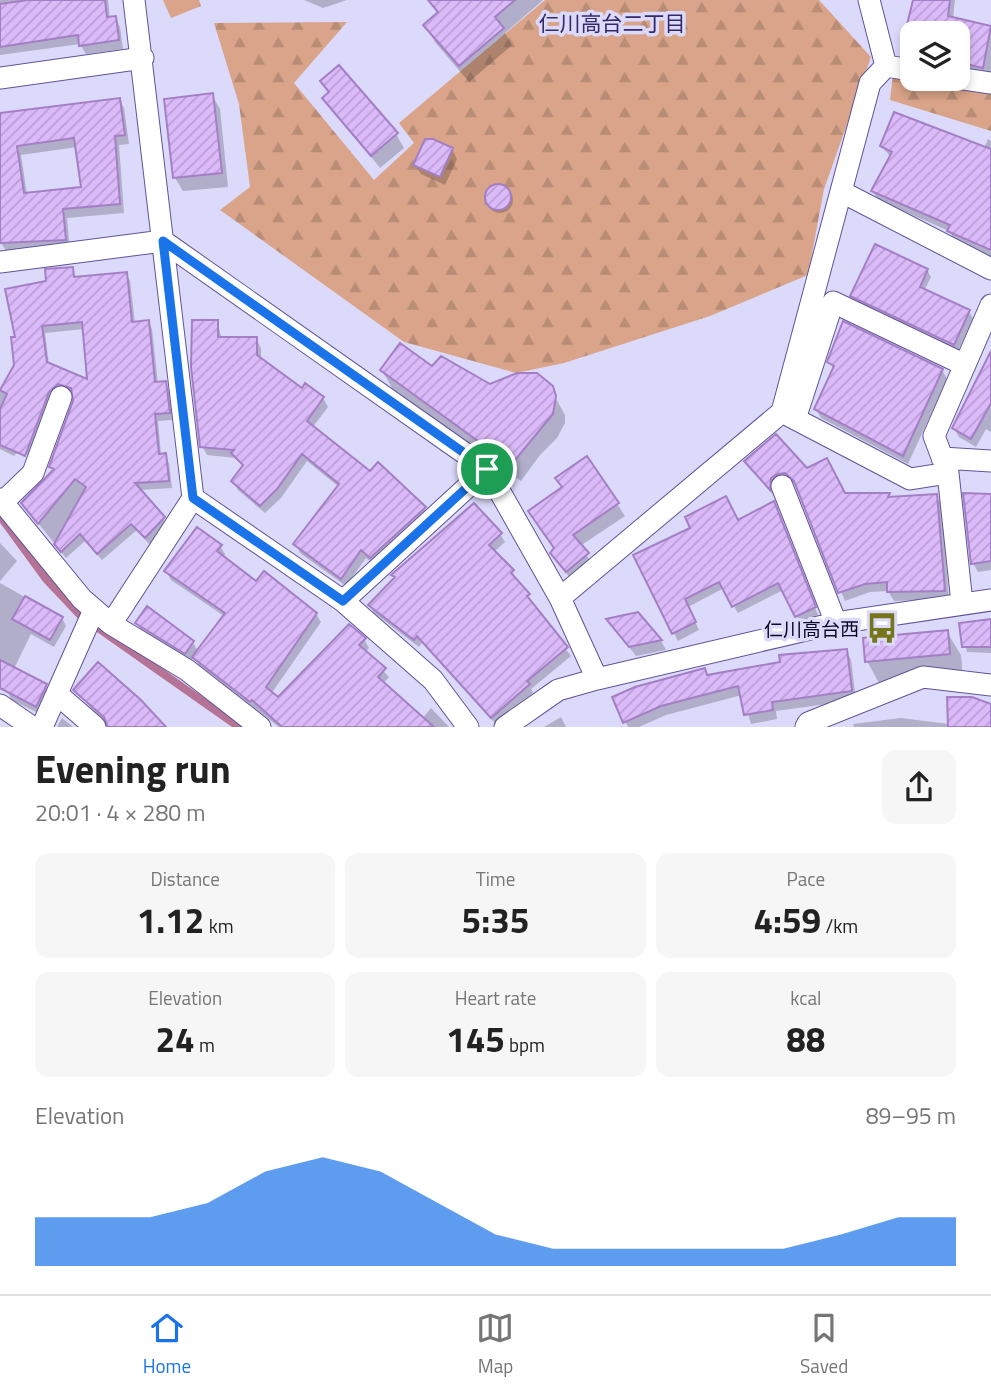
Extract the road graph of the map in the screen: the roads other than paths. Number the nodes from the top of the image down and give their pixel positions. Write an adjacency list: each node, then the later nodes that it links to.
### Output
1 (134, 0): 3 (street)
2 (869, 0): 4 (street)
3 (143, 58): 6 (street); 10 (street)
4 (886, 66): 5 (street); 9 (street)
5 (900, 68)
6 (0, 78)
7 (970, 80): 8 (street)
8 (991, 83)
9 (842, 192): 12 (street); 16 (street)
10 (163, 241): 11 (street); 19 (street); 21 (street)
11 (0, 262)
12 (991, 269)
13 (991, 305): 14 (street)
14 (965, 365): 16 (street); 18 (street)
15 (61, 397): 22 (street)
16 (789, 416): 18 (street); 23 (street)
17 (991, 461): 18 (street)
18 (945, 465): 26 (street)
19 (487, 469): 23 (street); 25 (street)
20 (782, 486): 28 (street)
21 (193, 498): 25 (street); 29 (street)
22 (1, 500): 27 (street)
23 (560, 598): 30 (street)
24 (991, 600): 26 (street)
25 (343, 601): 38 (street)
26 (962, 603): 28 (street)
27 (94, 610): 29 (street); 32 (street)
28 (836, 623): 30 (street)
29 (111, 624): 37 (street)
30 (597, 679): 39 (street)
31 (991, 685): 40 (street)
32 (57, 694): 35 (street); 36 (street)
33 (0, 705): 34 (street)
34 (32, 727)
35 (42, 727)
36 (95, 727)
37 (260, 727)
38 (468, 727)
39 (505, 727)
40 (806, 727)

